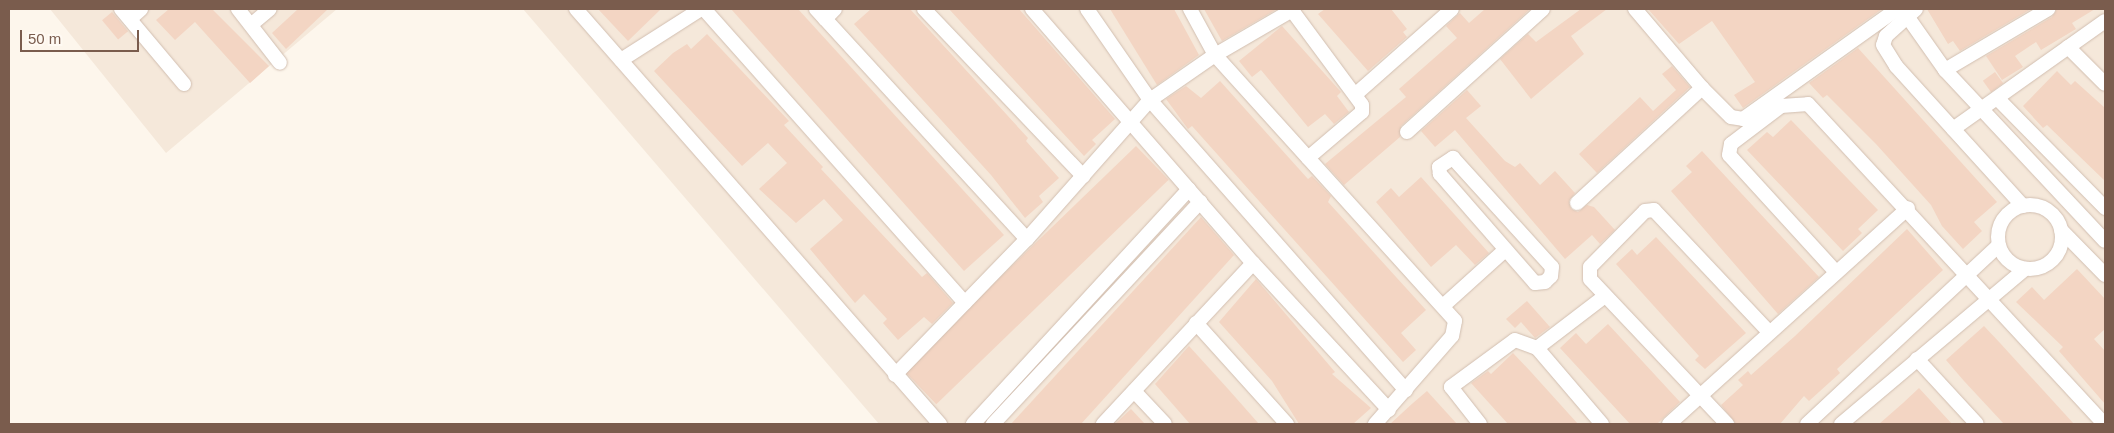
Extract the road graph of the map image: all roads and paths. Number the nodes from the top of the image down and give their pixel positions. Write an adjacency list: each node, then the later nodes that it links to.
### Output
1 (141, 9): 17 (street)
2 (238, 9): 20 (street)
3 (270, 9): 20 (street)
4 (576, 9): 23 (street)
5 (702, 9): 23 (street); 58 (street)
6 (835, 9): 18 (street)
7 (924, 9): 37 (street)
8 (1032, 9): 33 (street)
9 (1087, 9): 31 (street)
10 (1190, 9): 22 (street)
11 (1292, 9): 22 (street); 29 (street)
12 (1452, 9): 29 (street)
13 (1543, 9): 35 (street)
14 (1635, 9): 28 (street)
15 (2048, 9): 25 (street)
16 (1905, 10): 25 (street); 28 (street); 34 (street)
17 (125, 14): 26 (street)
18 (820, 14): 47 (street)
19 (2105, 21): 21 (street)
20 (252, 24): 24 (street)
21 (2068, 47): 27 (street); 30 (street)
22 (1215, 55): 31 (street); 36 (street)
23 (621, 60): 66 (street)
24 (280, 63)
25 (1945, 70): 32 (street)
26 (184, 84)
27 (2105, 84)
28 (1702, 88): 40 (street)
29 (1356, 94): 36 (street)
30 (1998, 99): 32 (street); 44 (street)
31 (1150, 100): 33 (street); 67 (street)
32 (1981, 110): 34 (street); 41 (street)
33 (1132, 119): 37 (street); 38 (street)
34 (1953, 129): 42 (street)
35 (1407, 132)
36 (1308, 158): 59 (street)
37 (1083, 176): 47 (street)
38 (1189, 189): 39 (street); 60 (street)
39 (1200, 202): 51 (street); 62 (street)
40 (1576, 204)
41 (2070, 205): 45 (street); 48 (street)
42 (2023, 206): 45 (street); 49 (street)
43 (1908, 208): 53 (street); 53 (street); 55 (street)
44 (2105, 208)
45 (2055, 217): 46 (street)
46 (2061, 230): 52 (street); 54 (street)
47 (1027, 239): 58 (street)
48 (2105, 241)
49 (1999, 245): 52 (street); 55 (street)
50 (1505, 250): 50 (street); 59 (street)
51 (1253, 263): 61 (street); 70 (street)
52 (2025, 269): 57 (street)
53 (1834, 271): 63 (street)
54 (2105, 275)
55 (1966, 276): 57 (street); 83 (street)
56 (1605, 296): 63 (street); 64 (street); 69 (street)
57 (1987, 298): 65 (street); 85 (street)
58 (965, 303): 66 (street)
59 (1443, 306): 67 (street)
60 (1074, 314): 62 (street); 73 (street)
61 (1196, 323): 68 (street); 77 (street)
62 (1084, 324): 74 (street)
63 (1768, 331): 69 (street)
64 (1537, 348): 79 (street); 80 (street)
65 (1916, 359): 71 (street); 84 (street)
66 (895, 375): 72 (street)
67 (1406, 390): 70 (street)
68 (1134, 391): 75 (street); 76 (street)
69 (1701, 394): 81 (street); 82 (street)
70 (1389, 410): 78 (street)
71 (1848, 422)
72 (940, 424)
73 (972, 424)
74 (993, 424)
75 (1103, 424)
76 (1165, 424)
77 (1287, 424)
78 (1375, 424)
79 (1480, 424)
80 (1602, 424)
81 (1669, 424)
82 (1727, 424)
83 (1807, 424)
84 (1977, 424)
85 (2103, 424)

